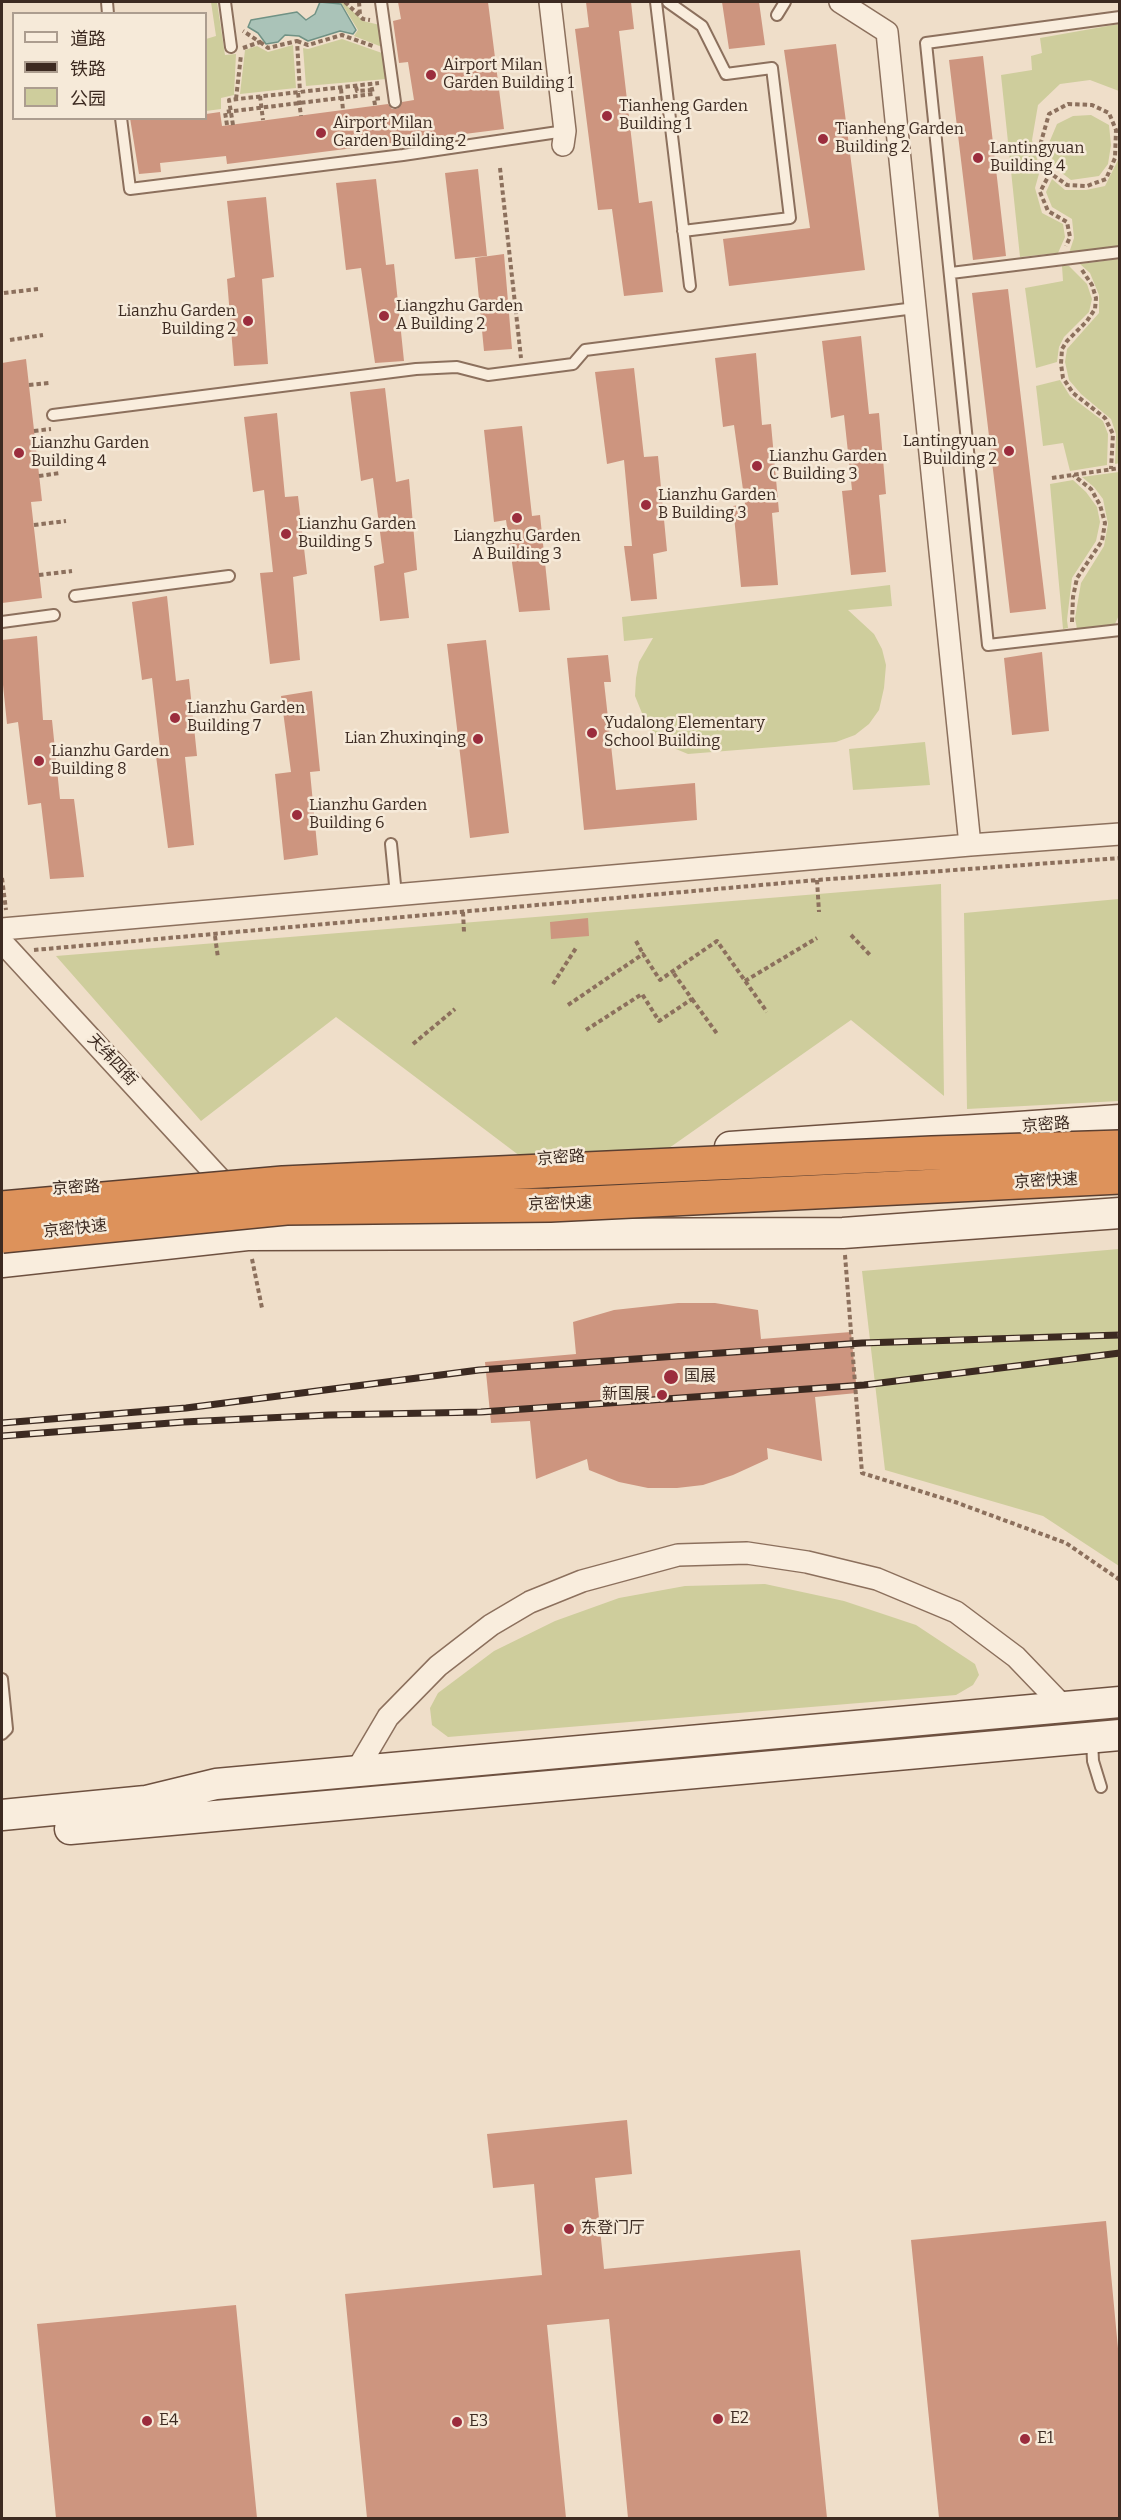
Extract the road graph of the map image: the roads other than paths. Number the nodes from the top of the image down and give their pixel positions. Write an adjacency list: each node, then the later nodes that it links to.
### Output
1 (225, 2): 10 (lane)
2 (381, 2): 11 (lane)
3 (550, 2): 13 (street)
4 (656, 2): 14 (lane)
5 (668, 2): 14 (lane)
6 (785, 2): 8 (lane)
7 (840, 2): 18 (street)
8 (777, 15)
9 (1119, 17): 16 (lane)
10 (237, 48)
11 (395, 102)
12 (121, 120): 13 (lane)
13 (564, 138)
14 (683, 231): 17 (lane)
15 (1119, 252): 16 (lane)
16 (951, 273): 24 (lane)
17 (690, 286)
18 (915, 308): 19 (lane); 27 (street)
19 (53, 415)
20 (229, 576): 21 (lane)
21 (75, 596)
22 (54, 615): 23 (lane)
23 (2, 622)
24 (1119, 630)
25 (1119, 834): 27 (street)
26 (391, 844): 28 (lane)
27 (970, 845): 28 (street)
28 (396, 894): 29 (street)
29 (6, 938): 33 (street, 天纬四街)
30 (1119, 1120): 33 (main road, 京密路)
31 (1119, 1147): 35 (highway, 京密快速, bridge)
32 (1119, 1178): 37 (highway, 京密快速, bridge)
33 (222, 1180): 34 (main road, 京密路)
34 (2, 1192)
35 (2, 1208)
36 (1119, 1213): 38 (main road)
37 (2, 1236)
38 (2, 1262)
39 (2, 1679): 42 (lane)
40 (1119, 1701): 41 (main road)
41 (1064, 1707): 44 (main road); 44 (street)
42 (2, 1734)
43 (1105, 1736): 45 (lane); 47 (main road)
44 (355, 1773): 46 (main road)
45 (1101, 1787)
46 (2, 1815)
47 (2, 1835)

